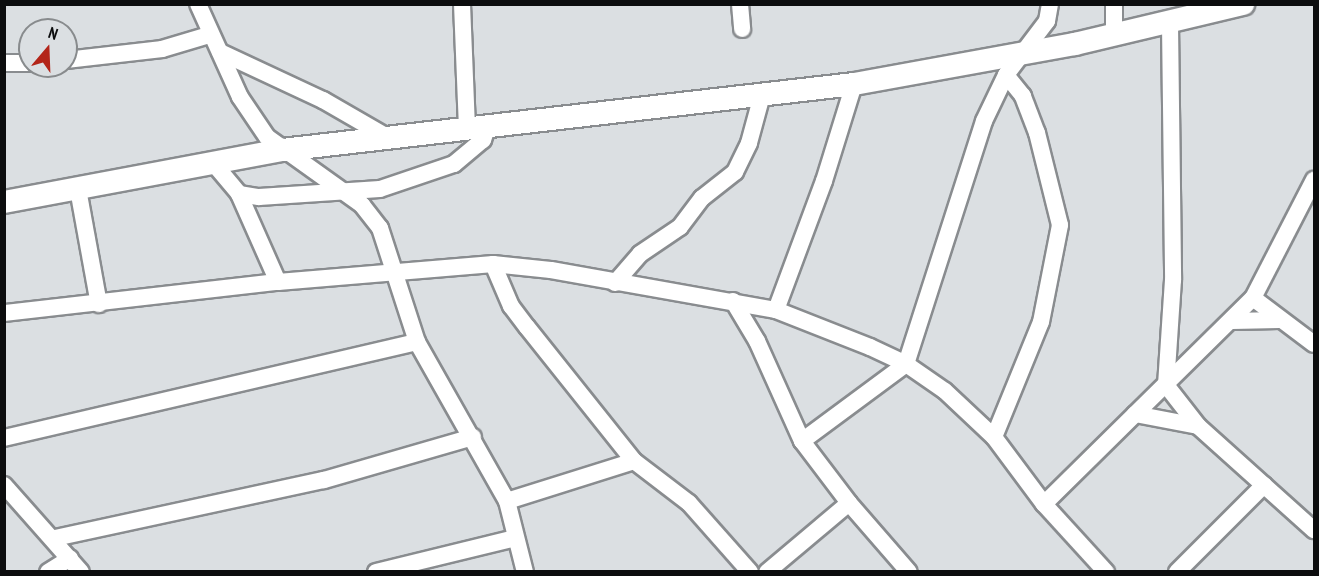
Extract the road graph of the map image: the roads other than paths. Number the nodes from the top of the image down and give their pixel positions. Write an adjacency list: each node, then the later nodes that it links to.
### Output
1 (198, 4): 10 (street)
2 (462, 4): 17 (street)
3 (740, 4): 8 (street)
4 (1050, 4): 12 (street)
5 (1114, 4): 9 (street)
6 (1243, 4): 7 (street)
7 (1170, 24): 9 (street); 40 (street)
8 (742, 29)
9 (1114, 34): 12 (street)
10 (209, 35): 11 (street); 13 (street)
11 (220, 52): 18 (street); 19 (street)
12 (1025, 53): 14 (street); 15 (street)
13 (78, 59)
14 (1006, 75): 39 (street); 44 (street)
15 (854, 84): 16 (street); 33 (street)
16 (762, 95): 17 (street); 29 (street)
17 (477, 126): 18 (street); 23 (street)
18 (387, 136): 19 (street)
19 (282, 150): 20 (street); 23 (street)
20 (215, 165): 22 (street); 24 (street)
21 (1314, 180): 30 (street)
22 (78, 189): 25 (street); 32 (street)
23 (346, 193): 24 (street); 27 (street)
24 (239, 194): 28 (street)
25 (4, 202)
26 (493, 264): 27 (street); 29 (street); 47 (street)
27 (394, 274): 28 (street); 37 (street)
28 (278, 282): 32 (street)
29 (615, 283): 31 (street)
30 (1253, 298): 35 (street); 36 (street)
31 (733, 301): 33 (street); 46 (street)
32 (99, 304): 34 (street)
33 (776, 310): 39 (street)
34 (4, 313)
35 (1232, 321): 36 (street); 40 (street)
36 (1280, 321): 38 (street)
37 (417, 342): 43 (street); 45 (street)
38 (1314, 344)
39 (906, 364): 44 (street); 46 (street)
40 (1166, 385): 41 (street); 42 (street)
41 (1135, 414): 42 (street); 52 (street)
42 (1198, 426): 48 (street)
43 (473, 437): 50 (street); 54 (street)
44 (994, 437): 52 (street)
45 (4, 438)
46 (802, 441): 51 (street)
47 (633, 461): 50 (street); 60 (street)
48 (1264, 484): 53 (street); 64 (street)
49 (4, 485): 54 (street)
50 (507, 501): 55 (street)
51 (849, 503): 61 (street); 62 (street)
52 (1044, 504): 63 (street)
53 (1314, 530)
54 (55, 538): 56 (street)
55 (515, 538): 58 (street); 59 (street)
56 (76, 565): 57 (street)
57 (48, 572)
58 (376, 572)
59 (525, 572)
60 (750, 572)
61 (767, 572)
62 (909, 572)
63 (1106, 572)
64 (1177, 572)

